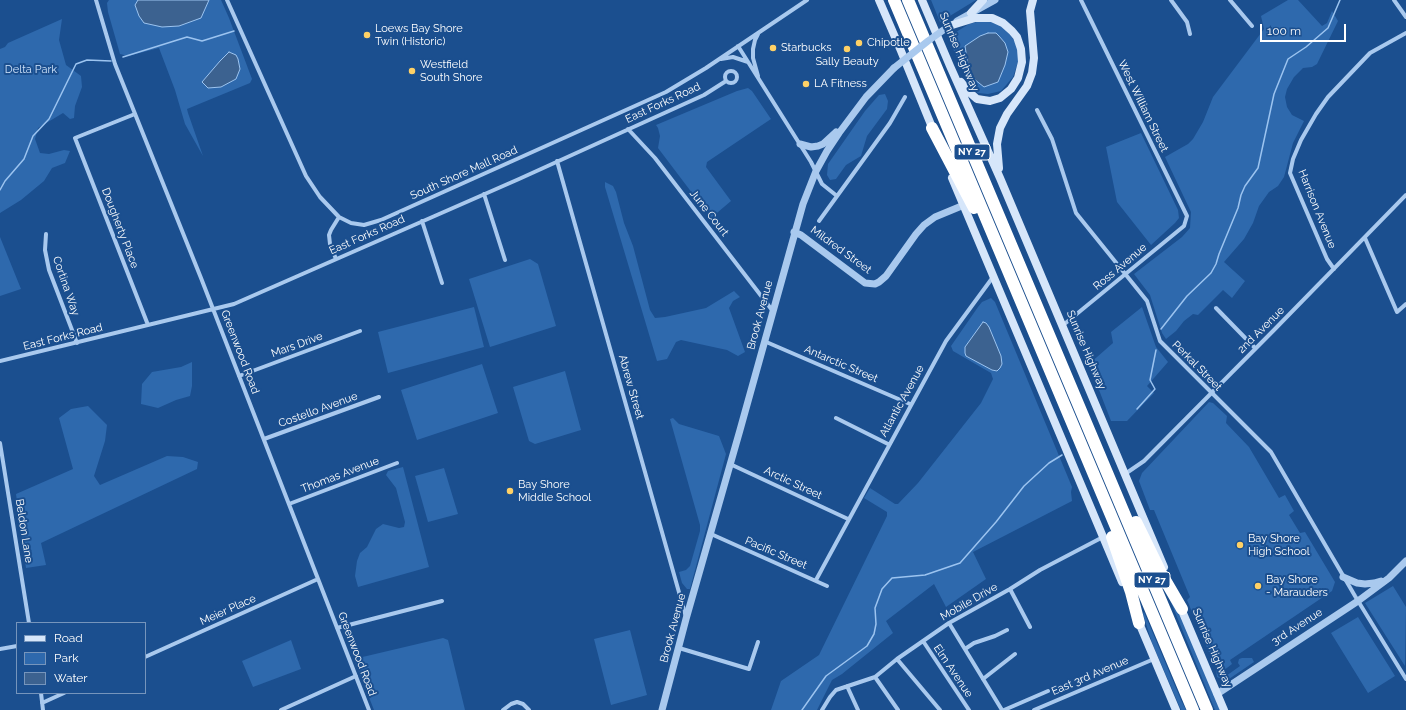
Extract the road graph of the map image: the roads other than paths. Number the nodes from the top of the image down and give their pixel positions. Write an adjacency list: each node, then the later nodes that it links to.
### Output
1 (96, 0): 30 (street, Greenwood Road)
2 (226, 0): 42 (street)
3 (807, 0): 19 (street, South Shore Mall Road)
4 (879, 0): 32 (main road)
5 (894, 0): 52 (highway, NY 27)
6 (908, 0): 75 (highway, NY 27)
7 (922, 0): 25 (main road, Sunrise Highway)
8 (983, 0): 15 (main road)
9 (995, 0): 15 (street, Brook Avenue)
10 (1033, 0): 37 (main road)
11 (1081, 0): 43 (street, West William Street)
12 (1170, 0): 21 (street)
13 (1230, 0): 18 (street)
14 (1394, 0): 16 (street)
15 (970, 14): 17 (street, Brook Avenue)
16 (1406, 17)
17 (949, 26): 25 (main road); 31 (street, Brook Avenue, bridge)
18 (1252, 26)
19 (758, 33): 22 (street, South Shore Mall Road); 27 (street)
20 (1406, 33): 51 (street, Harrison Avenue)
21 (1190, 34)
22 (738, 46): 23 (street, South Shore Mall Road); 24 (street)
23 (719, 59): 24 (street); 42 (street, South Shore Mall Road)
24 (748, 62): 27 (street)
25 (950, 66): 37 (main road, Sunrise Highway)
26 (726, 81): 33 (street, East Forks Road)
27 (760, 82): 34 (street)
28 (905, 97): 40 (street)
29 (1037, 110): 53 (street, Perkal Street)
30 (135, 114): 57 (street, Greenwood Road); 60 (street, Dougherty Place)
31 (846, 123): 34 (street); 36 (street, Brook Avenue)
32 (932, 128): 41 (main road); 52 (highway)
33 (628, 129): 35 (street, East Forks Road); 59 (street, June Court)
34 (800, 144): 36 (street)
35 (557, 161): 38 (street, East Forks Road); 95 (street, Abrew Street)
36 (816, 172): 40 (street); 46 (street, Brook Avenue)
37 (1000, 178): 61 (main road, Sunrise Highway)
38 (484, 194): 45 (street, East Forks Road); 50 (street)
39 (1406, 194): 48 (street, 2nd Avenue)
40 (837, 196): 44 (street)
41 (964, 205): 46 (street, Mildred Street); 54 (main road)
42 (339, 218): 49 (street)
43 (1187, 219): 53 (street, Ross Avenue)
44 (819, 221)
45 (422, 222): 49 (street, East Forks Road); 55 (street)
46 (794, 232): 59 (street, Brook Avenue)
47 (46, 234): 64 (street, Cortina Way)
48 (1365, 238): 51 (street, 2nd Avenue); 56 (street)
49 (336, 259): 57 (street, East Forks Road)
50 (505, 260)
51 (1334, 269): 65 (street, 2nd Avenue)
52 (1009, 272): 78 (highway, NY 27)
53 (1124, 274): 61 (street, Ross Avenue); 68 (street, Perkal Street)
54 (993, 276): 70 (street, Atlantic Avenue); 83 (main road)
55 (442, 283)
56 (1406, 304)
57 (213, 308): 60 (street, East Forks Road); 67 (street, Greenwood Road)
58 (1216, 308): 65 (street)
59 (772, 310): 63 (street, Brook Avenue)
60 (148, 325): 64 (street, East Forks Road)
61 (1062, 326): 79 (main road, Sunrise Highway)
62 (360, 331): 67 (street, Mars Drive)
63 (764, 341): 70 (street, Antarctic Street); 77 (street, Brook Avenue)
64 (77, 343): 66 (street, East Forks Road)
65 (1255, 348): 68 (street, 2nd Avenue)
66 (0, 361)
67 (239, 376): 72 (street, Greenwood Road)
68 (1212, 392): 79 (street, 2nd Avenue); 86 (street, Perkal Street)
69 (379, 397): 72 (street, Costello Avenue)
70 (910, 404): 74 (street, Atlantic Avenue)
71 (836, 418): 74 (street)
72 (264, 439): 80 (street, Greenwood Road)
73 (0, 443): 96 (street, Beldon Lane)
74 (888, 444): 81 (street, Atlantic Avenue)
75 (1097, 449): 94 (highway); 137 (highway, NY 27)
76 (397, 463): 80 (street, Thomas Avenue)
77 (730, 464): 81 (street, Arctic Street); 82 (street, Brook Avenue)
78 (1091, 467): 98 (highway); 136 (highway, NY 27)
79 (1125, 474): 94 (main road, Sunrise Highway)
80 (289, 504): 88 (street, Greenwood Road)
81 (848, 519): 84 (street, Atlantic Avenue)
82 (711, 534): 89 (street, Pacific Street); 95 (street, Brook Avenue)
83 (1103, 537): 91 (street, Mobile Drive); 98 (main road)
84 (836, 541): 89 (street, Pacific Street)
85 (1406, 561): 87 (street, 3rd Avenue)
86 (1343, 577): 87 (street); 93 (street, Perkal Street)
87 (1389, 578): 93 (street, 3rd Avenue)
88 (318, 579): 99 (street, Greenwood Road); 109 (street, Meier Place)
89 (816, 580): 90 (street)
90 (828, 586)
91 (1010, 589): 97 (street, Mobile Drive); 100 (street)
92 (442, 601): 99 (street)
93 (1358, 601): 115 (street, Perkal Street); 120 (street, 3rd Avenue)
94 (1182, 609): 120 (main road, Sunrise Highway)
95 (686, 619): 105 (street, Brook Avenue)
96 (30, 622)
97 (949, 623): 102 (street, Mobile Drive); 107 (street)
98 (1139, 623): 110 (main road)
99 (337, 628): 112 (street, Greenwood Road)
100 (1030, 628)
101 (1007, 630): 107 (street)
102 (923, 641): 111 (street, Mobile Drive); 132 (street, Elm Avenue)
103 (758, 642): 105 (street)
104 (16, 646): 106 (street)
105 (679, 648): 127 (street, Brook Avenue)
106 (0, 649)
107 (965, 649): 114 (street)
108 (1015, 654): 114 (street)
109 (146, 657)
110 (1154, 658): 134 (street, East 3rd Avenue); 135 (main road)
111 (897, 659): 113 (street, Mobile Drive); 131 (street)
112 (356, 676): 123 (street); 124 (street, Greenwood Road)
113 (875, 676): 116 (street, Mobile Drive); 130 (street)
114 (983, 679): 133 (street)
115 (1406, 680)
116 (847, 686): 128 (street, Mobile Drive); 129 (street)
117 (1048, 691): 133 (street)
118 (41, 694): 121 (street)
119 (62, 694): 121 (street)
120 (1217, 694): 138 (main road, Sunrise Highway)
121 (42, 703): 122 (street)
122 (43, 710)
123 (281, 710)
124 (370, 710)
125 (503, 710): 126 (street)
126 (529, 710)
127 (662, 710)
128 (822, 710)
129 (858, 710)
130 (898, 710)
131 (940, 710)
132 (969, 710)
133 (1003, 710)
134 (1034, 710)
135 (1176, 710)
136 (1193, 710)
137 (1207, 710)
138 (1224, 710)

